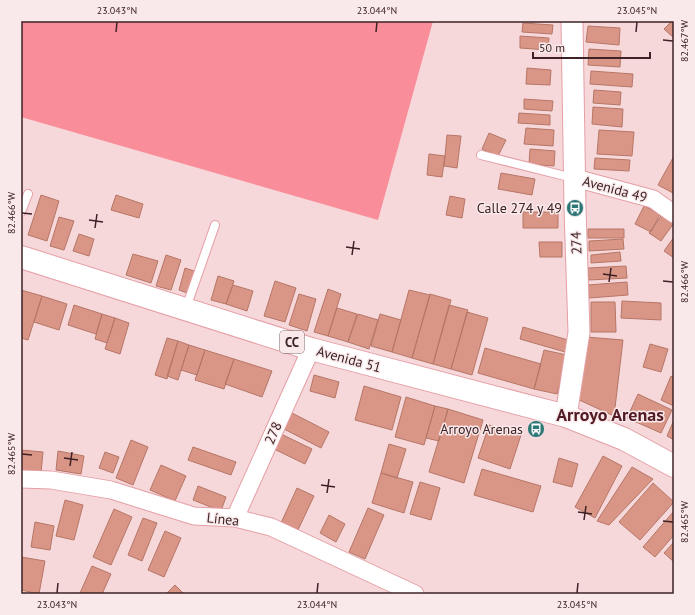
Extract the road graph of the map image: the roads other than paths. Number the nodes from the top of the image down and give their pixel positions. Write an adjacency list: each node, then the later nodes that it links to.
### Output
1 (572, 21): 3 (street, 274)
2 (481, 156): 3 (lane)
3 (575, 178): 6 (street, Avenida 49); 11 (street, 274)
4 (28, 194): 5 (lane)
5 (21, 212)
6 (674, 214)
7 (215, 225): 9 (lane)
8 (21, 257): 9 (main road, Avenida 51 / CC)
9 (186, 308): 10 (main road, Avenida 51 / CC)
10 (311, 349): 11 (main road, Avenida 51 / CC); 14 (street, 278)
11 (566, 416): 12 (main road, Avenida 51 / CC)
12 (674, 466)
13 (21, 479): 14 (street, Línea)
14 (235, 518): 15 (street, Línea)
15 (415, 594)

